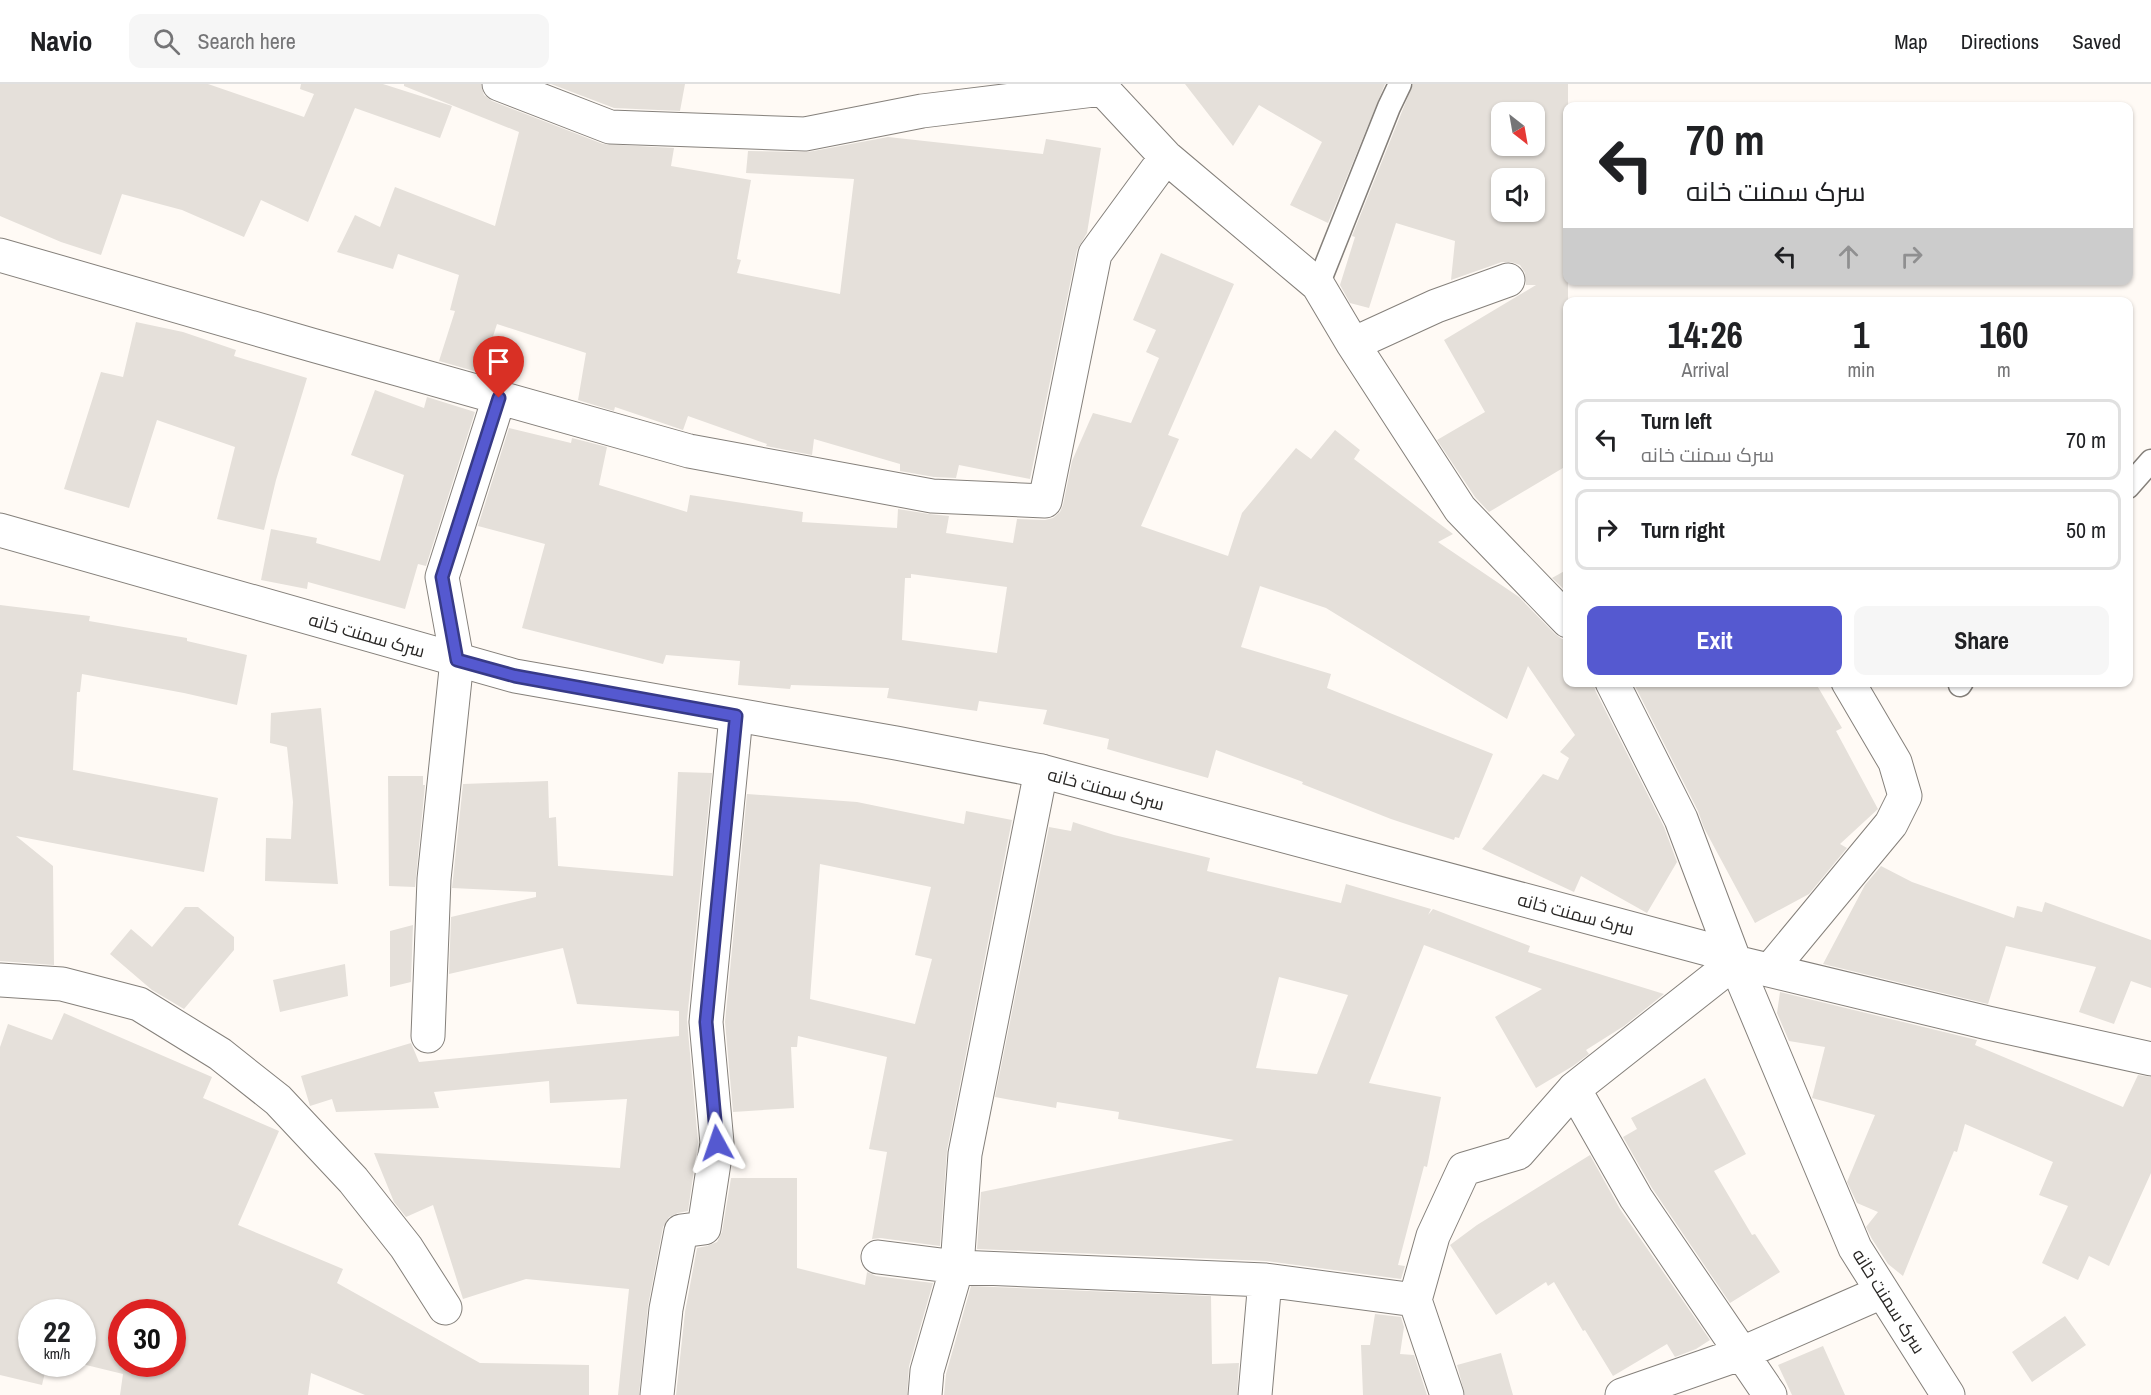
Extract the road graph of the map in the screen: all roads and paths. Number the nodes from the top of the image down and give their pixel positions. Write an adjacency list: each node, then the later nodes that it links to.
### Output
1 (499, 84): 3 (street)
2 (1400, 84): 7 (lane)
3 (1100, 86): 4 (street)
4 (1166, 157): 7 (street); 9 (street)
5 (0, 255): 9 (street)
6 (1508, 280): 8 (street)
7 (1318, 285): 8 (street)
8 (1353, 345): 13 (street)
9 (499, 398): 14 (street)
10 (2151, 461): 11 (lane)
11 (2133, 481)
12 (0, 530): 14 (street, سرک سمنت خانه)
13 (1563, 616)
14 (457, 660): 17 (street, سرک سمنت خانه); 22 (street)
15 (1615, 687): 19 (street)
16 (1851, 687): 20 (street)
17 (736, 716): 18 (street, سرک سمنت خانه); 32 (street)
18 (1041, 771): 19 (street, سرک سمنت خانه); 26 (street)
19 (1735, 962): 20 (street); 24 (street); 28 (street, سرک سمنت خانه)
20 (1771, 969): 23 (street)
21 (0, 980): 30 (street)
22 (428, 1036)
23 (2151, 1059)
24 (1574, 1089): 29 (street); 31 (street)
25 (878, 1257): 26 (street)
26 (957, 1267): 27 (street); 33 (street)
27 (1265, 1280): 29 (street); 34 (street)
28 (1882, 1292): 31 (street); 38 (street, سرک سمنت خانه)
29 (1415, 1300): 35 (street)
30 (446, 1308)
31 (1740, 1354): 36 (street); 37 (street)
32 (657, 1395)
33 (925, 1395)
34 (1255, 1395)
35 (1447, 1395)
36 (1622, 1395)
37 (1770, 1395)
38 (1948, 1395)

